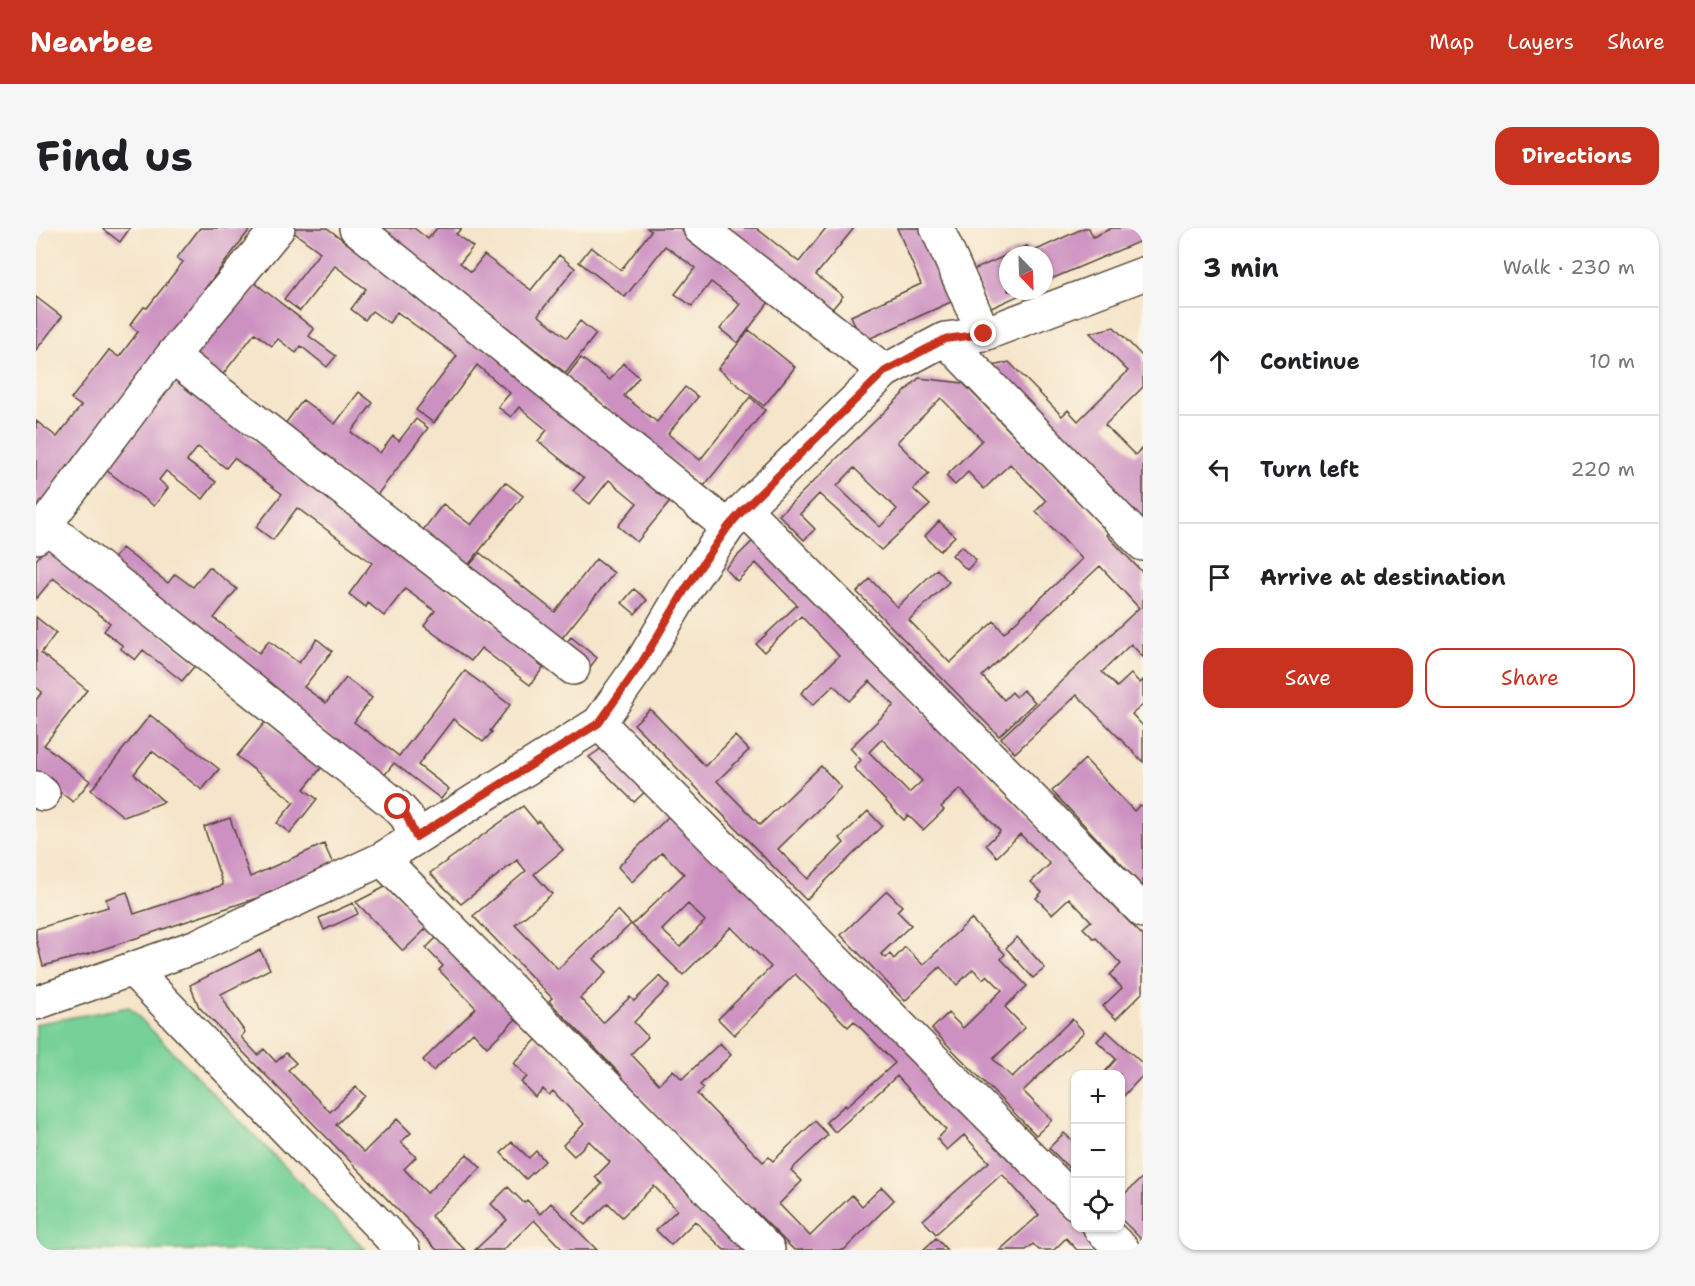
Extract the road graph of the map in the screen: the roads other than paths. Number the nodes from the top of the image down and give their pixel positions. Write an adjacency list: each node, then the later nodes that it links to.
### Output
1 (278, 228): 8 (street)
2 (356, 228): 10 (street)
3 (700, 228): 9 (street)
4 (937, 228): 6 (street)
5 (1143, 274): 6 (street)
6 (984, 334): 7 (street)
7 (945, 339): 9 (street); 12 (street)
8 (172, 356): 11 (street); 13 (street)
9 (885, 371): 10 (street)
10 (736, 518): 14 (street); 17 (street)
11 (40, 531): 15 (street)
12 (1143, 544)
13 (573, 668)
14 (599, 723): 15 (street); 20 (street)
15 (416, 837): 16 (street)
16 (382, 858): 18 (street); 23 (street)
17 (1143, 911)
18 (132, 969): 19 (street); 22 (street)
19 (36, 1003)
20 (1071, 1198)
21 (1105, 1232): 24 (street)
22 (403, 1250)
23 (768, 1250)
24 (1123, 1250)

